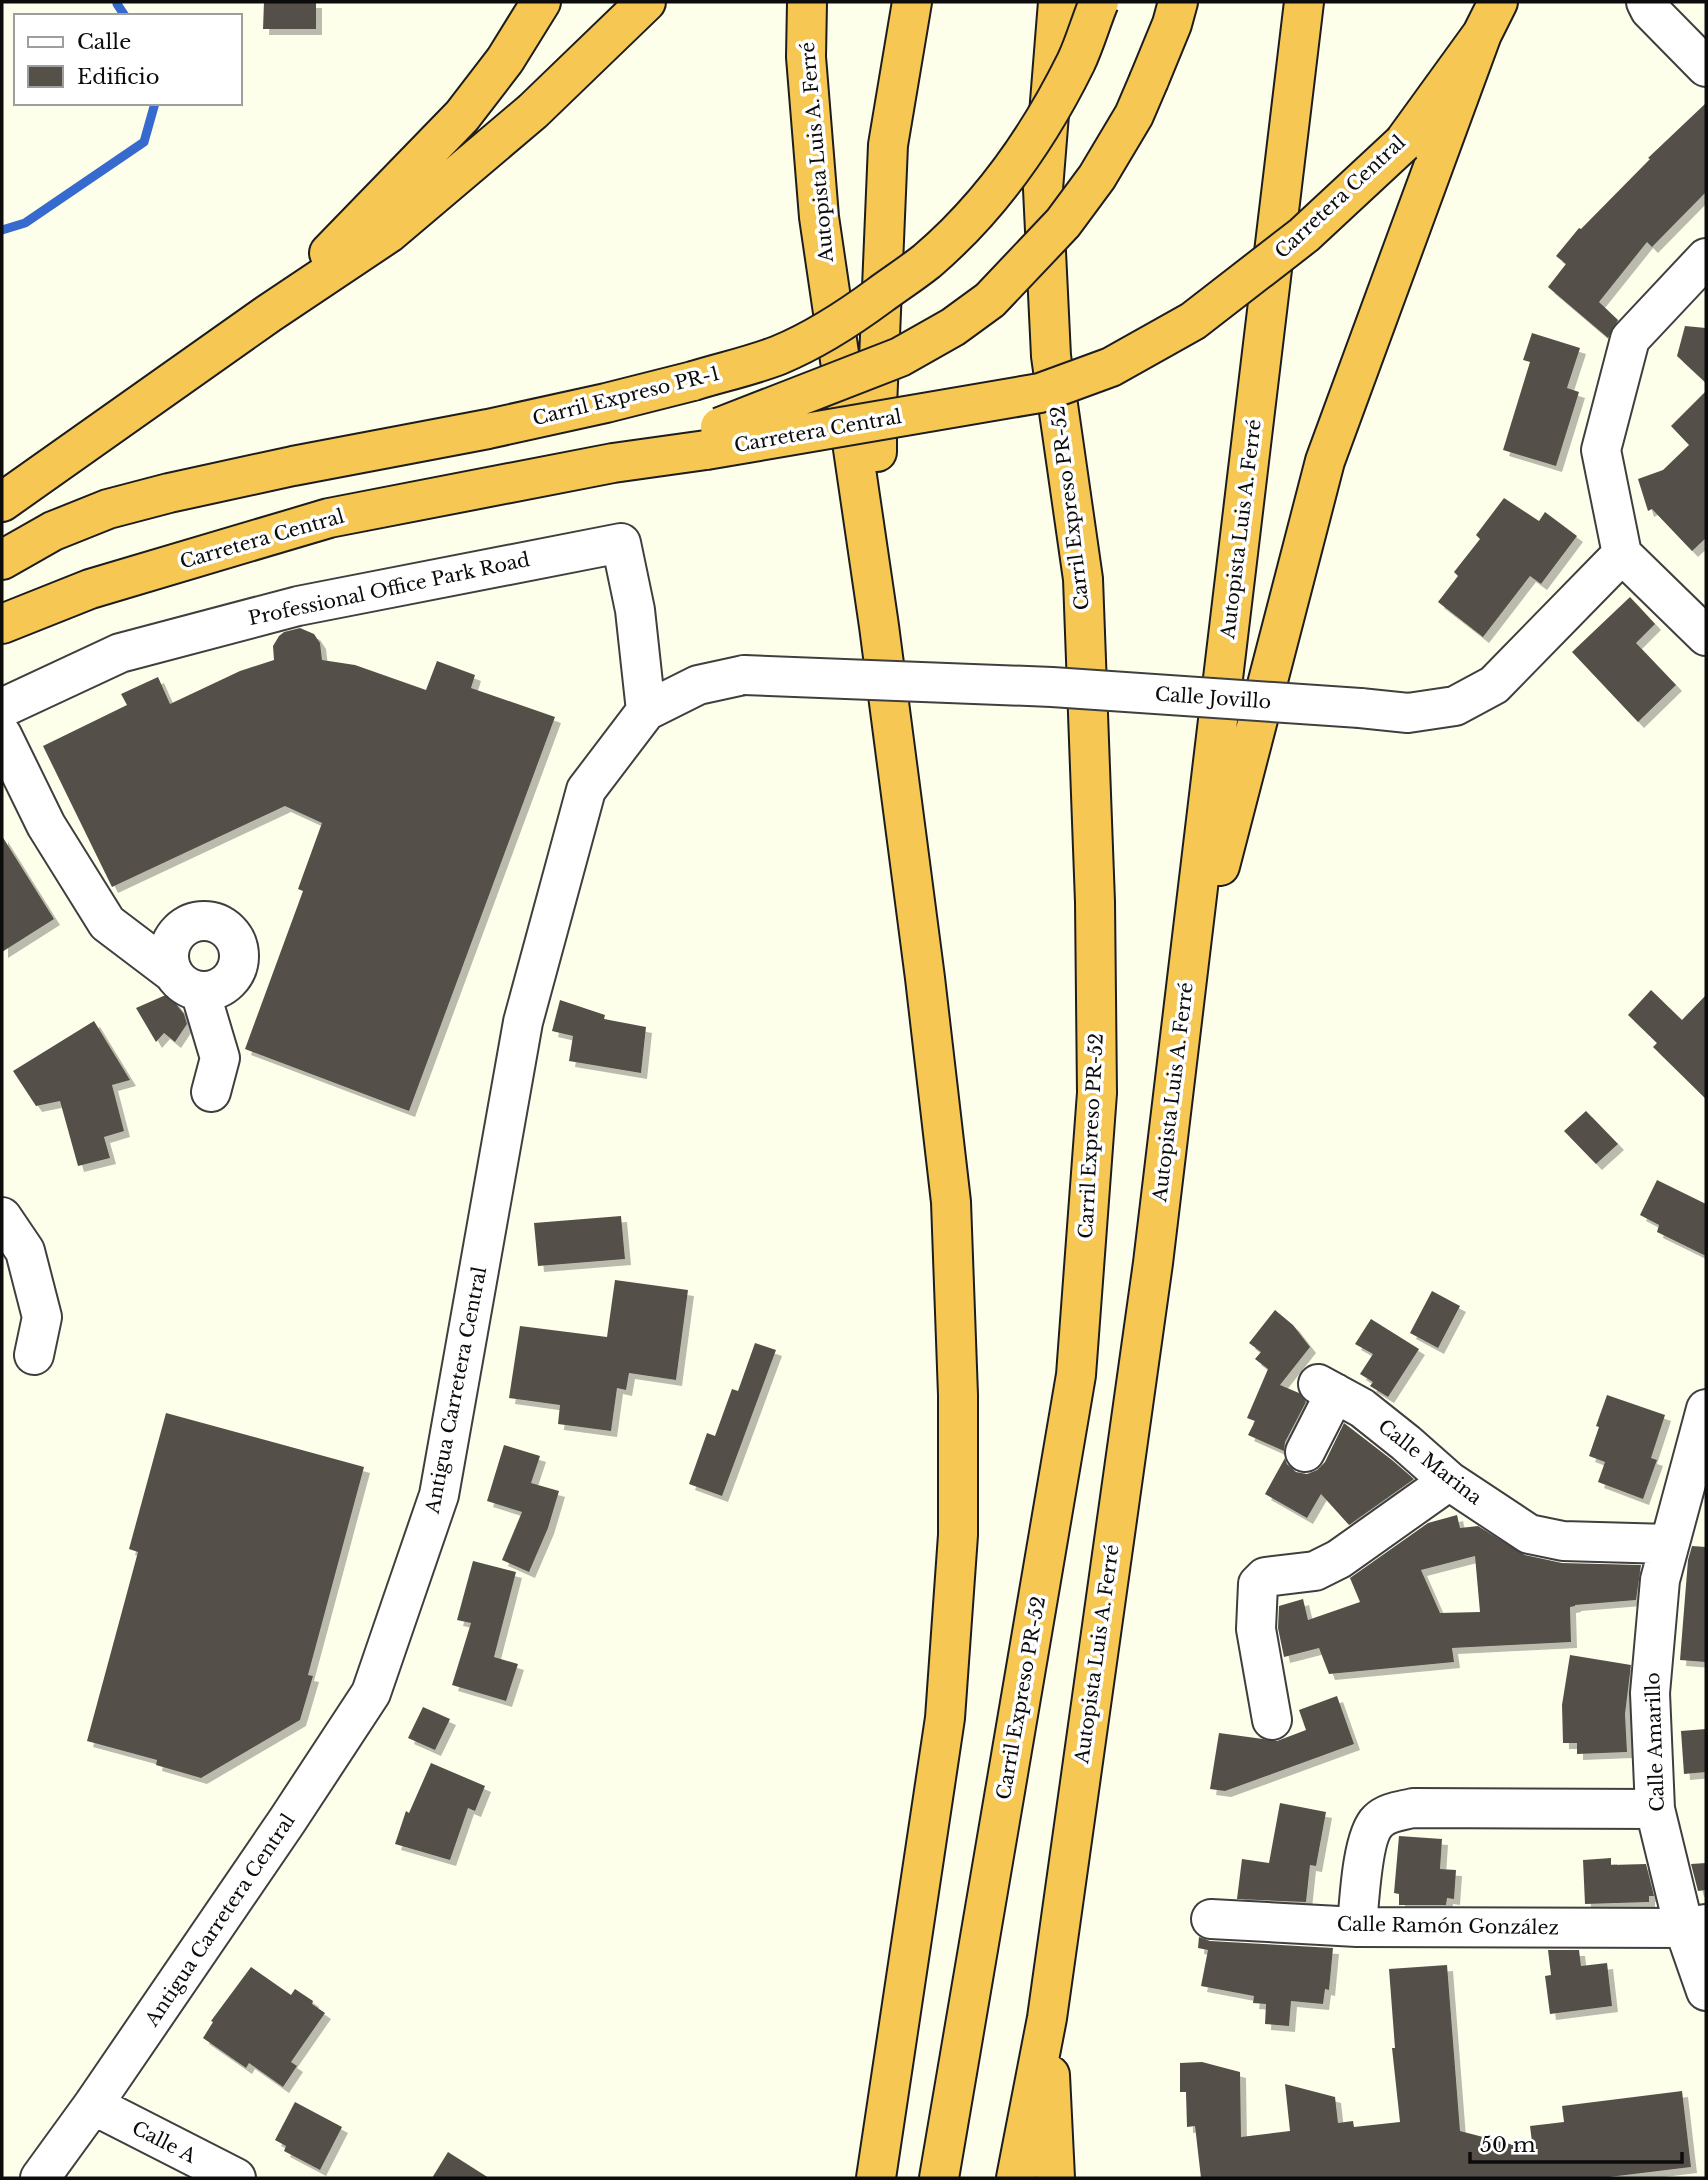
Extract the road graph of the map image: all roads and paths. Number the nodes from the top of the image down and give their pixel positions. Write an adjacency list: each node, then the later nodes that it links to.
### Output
1 (541, 2): 13 (highway)
2 (646, 2): 13 (highway)
3 (807, 2): 19 (highway, Autopista Luis A. Ferré)
4 (912, 2): 19 (highway)
5 (1058, 2): 45 (highway, Carril Expreso PR-52)
6 (1098, 2): 17 (highway, Carril Expreso PR-1, bridge)
7 (1178, 2): 14 (highway, bridge)
8 (1304, 2): 25 (highway, Autopista Luis A. Ferré)
9 (1646, 2): 11 (street)
10 (1490, 18): 14 (highway, Carretera Central, bridge); 25 (highway)
11 (1706, 66)
12 (1706, 258): 16 (street)
13 (268, 314): 15 (highway)
14 (713, 438): 18 (highway, Carretera Central)
15 (2, 502)
16 (1622, 554): 20 (street); 21 (street, Calle Jovillo, bridge)
17 (2, 560)
18 (2, 625)
19 (879, 626): 44 (highway, Autopista Luis A. Ferré)
20 (1706, 636)
21 (744, 675): 23 (street, Antigua Carretera Central)
22 (2, 708): 23 (street, Professional Office Park Road)
23 (646, 711): 41 (street, Antigua Carretera Central)
24 (2, 735): 26 (street)
25 (1183, 1011): 40 (highway, Autopista Luis A. Ferré)
26 (211, 1093)
27 (2, 1217): 28 (street)
28 (34, 1355)
29 (1706, 1409): 32 (street, Calle Amarillo)
30 (1304, 1452): 31 (street, Calle Marina)
31 (1449, 1481): 33 (street, Calle Marina); 34 (street)
32 (1696, 1490): 33 (street, Calle Amarillo)
33 (1669, 1544): 35 (street, Calle Amarillo)
34 (1272, 1720)
35 (1655, 1809): 37 (street, Calle Amarillo); 38 (street)
36 (1211, 1919): 38 (street, Calle Ramón González)
37 (1695, 1926): 38 (street, Calle Ramón González); 39 (street, Calle Amarillo)
38 (1357, 1927)
39 (1706, 1991)
40 (1047, 2018): 46 (highway, Autopista Luis A. Ferré); 47 (highway)
41 (93, 2105): 42 (street, Antigua Carretera Central); 43 (street, Calle A)
42 (40, 2178)
43 (236, 2178)
44 (876, 2178)
45 (939, 2178)
46 (1016, 2178)
47 (1055, 2178)

